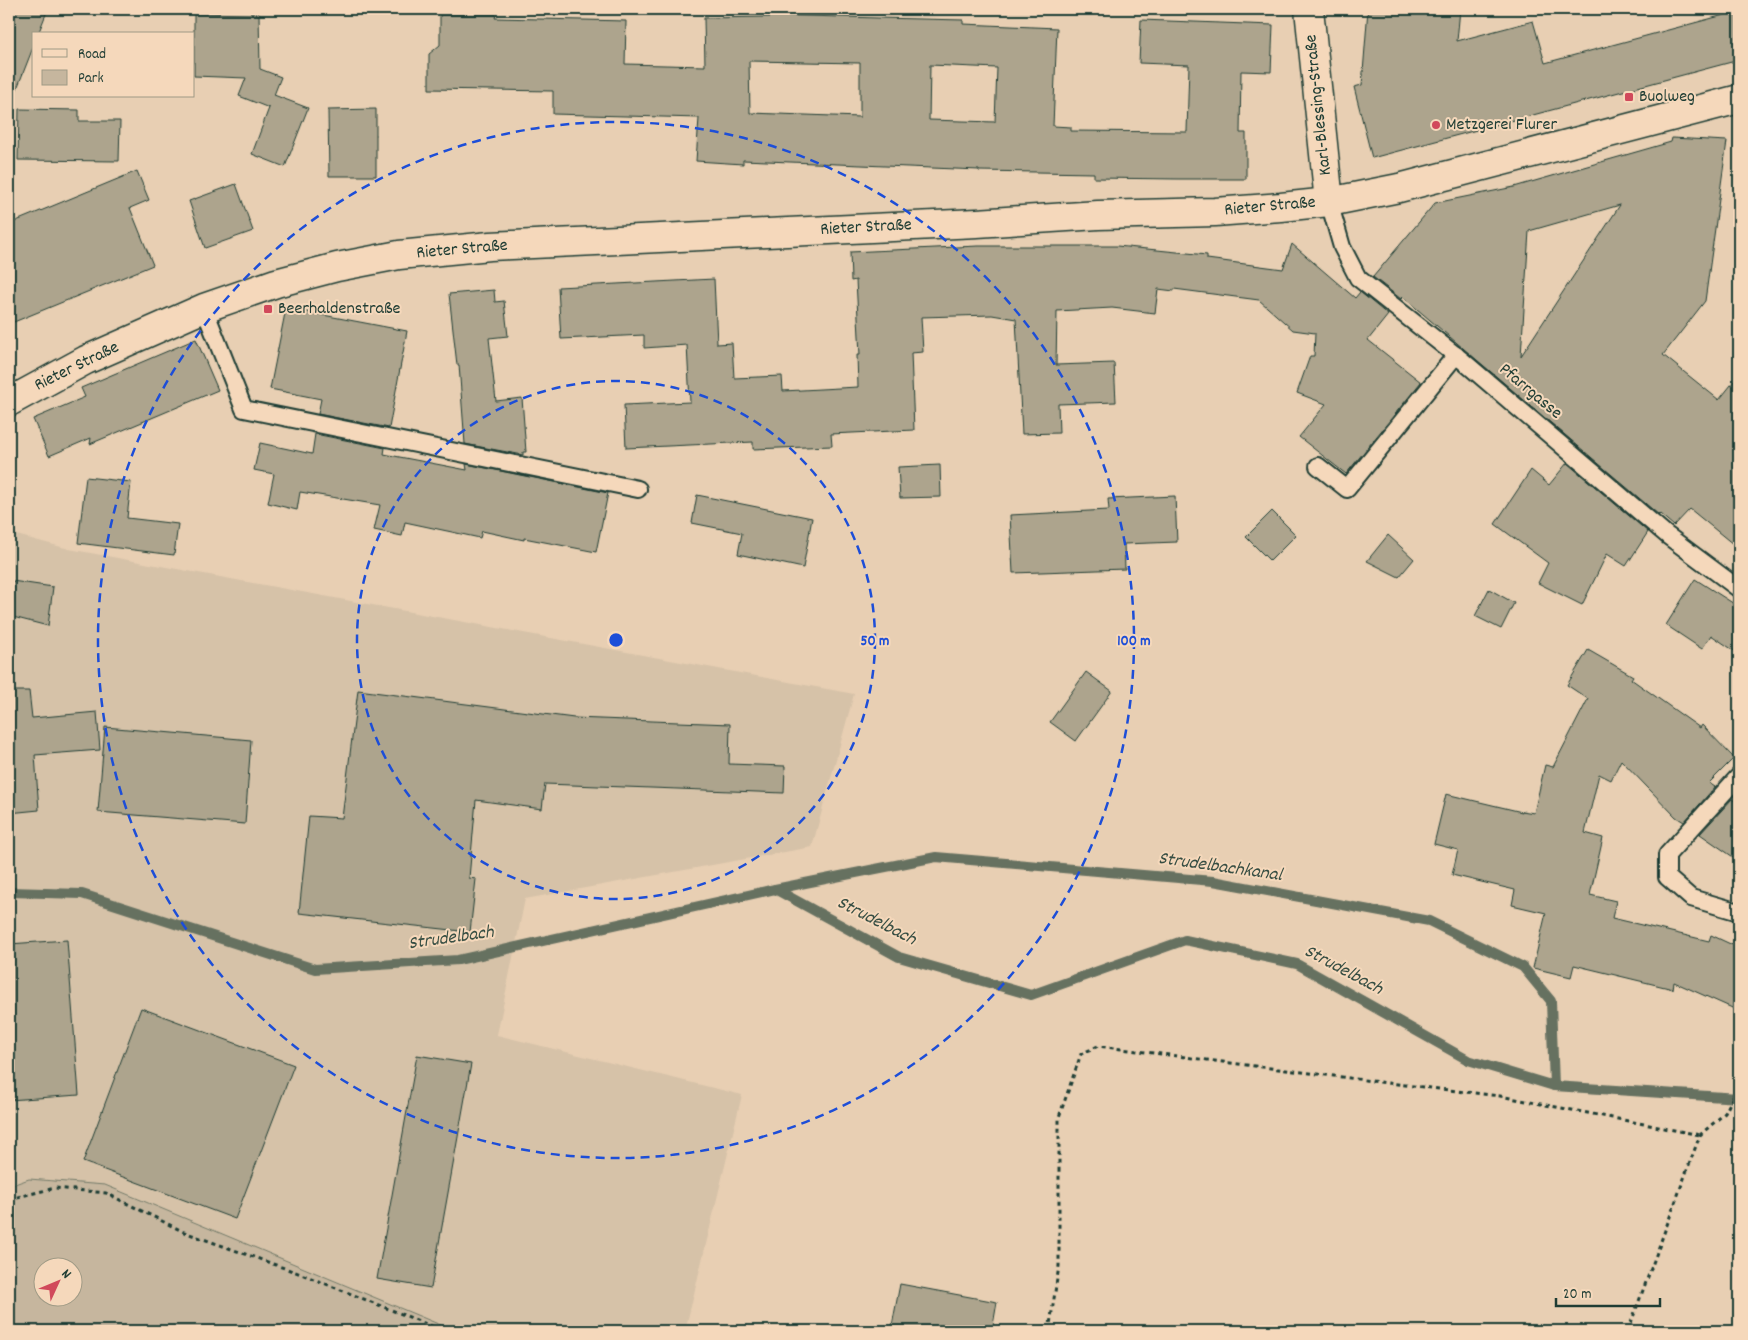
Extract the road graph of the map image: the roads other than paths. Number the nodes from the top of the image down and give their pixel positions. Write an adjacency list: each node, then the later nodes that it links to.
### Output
1 (1309, 9): 3 (street, Karl-Blessing-Straße)
2 (1739, 98): 3 (street, Rieter Straße)
3 (1329, 202): 4 (street, Rieter Straße); 5 (lane, Pfarrgasse)
4 (204, 308): 6 (street, Rieter Straße); 8 (lane)
5 (1456, 356): 7 (lane); 9 (lane, Pfarrgasse)
6 (9, 402)
7 (1318, 466)
8 (638, 489)
9 (1739, 589)
10 (1739, 776): 11 (lane)
11 (1739, 912)

